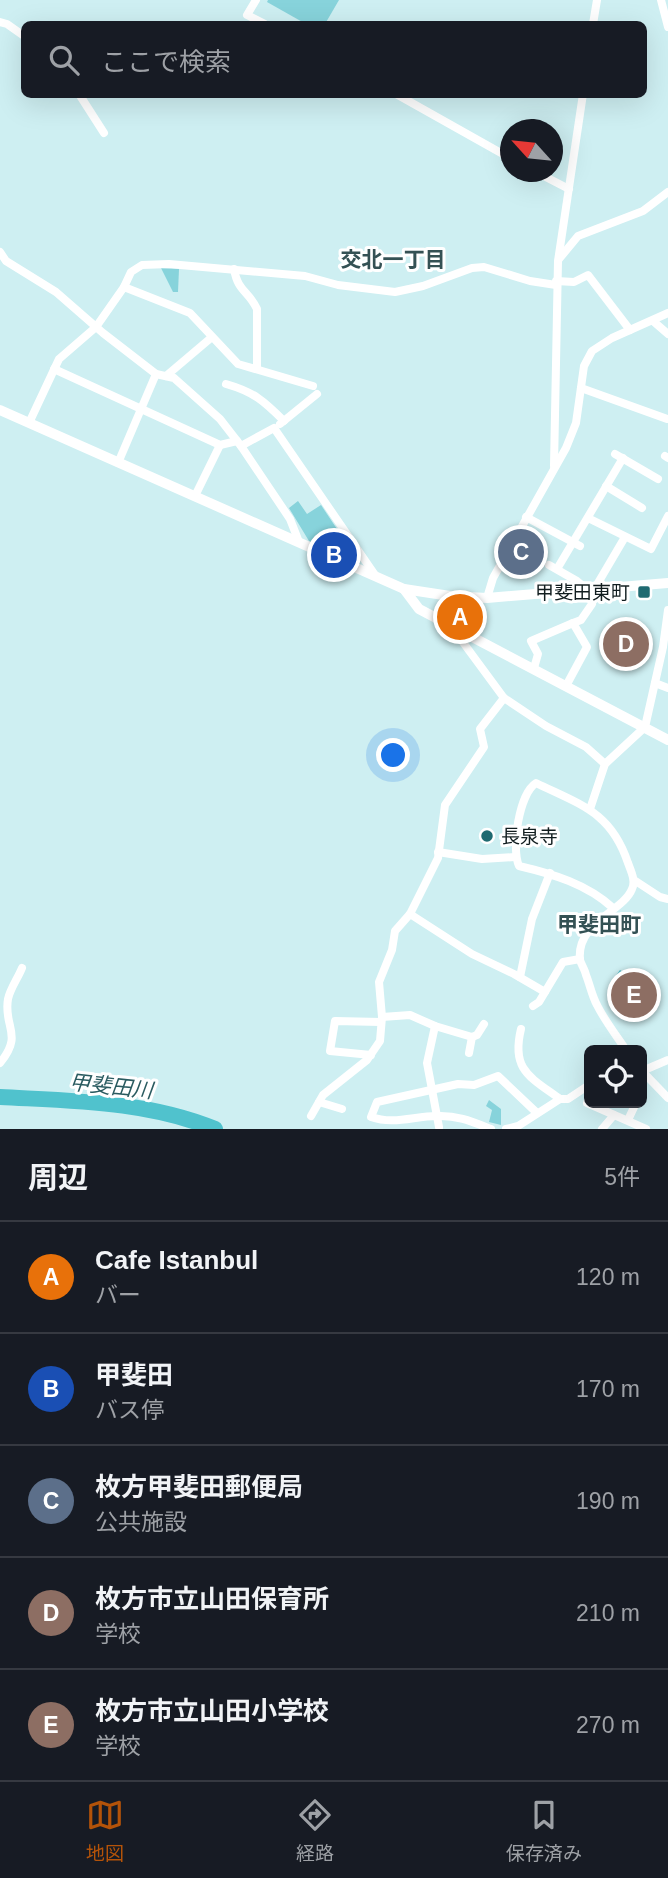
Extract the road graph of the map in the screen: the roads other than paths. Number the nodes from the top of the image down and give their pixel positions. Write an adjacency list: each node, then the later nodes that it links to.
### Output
1 (256, 0): 4 (street)
2 (597, 0): 5 (street)
3 (661, 0): 7 (street)
4 (259, 21)
5 (594, 21)
6 (0, 22): 8 (street)
7 (668, 27)
8 (21, 34)
9 (82, 98): 12 (street)
10 (403, 98): 13 (street)
11 (582, 98): 15 (street)
12 (104, 133)
13 (500, 152)
14 (555, 182): 15 (street)
15 (569, 189): 18 (street)
16 (668, 192): 18 (street)
17 (0, 252): 19 (street)
18 (558, 261): 21 (street)
19 (3, 263): 25 (street)
20 (234, 269): 21 (street); 22 (street); 30 (street)
21 (556, 283): 26 (street); 44 (street)
22 (124, 287): 25 (street); 28 (street)
23 (668, 313): 24 (street)
24 (653, 321): 26 (street); 27 (street)
25 (96, 327): 29 (street); 31 (street)
26 (630, 330): 34 (street)
27 (668, 334)
28 (212, 338): 30 (street); 32 (street)
29 (54, 369): 35 (street); 39 (street)
30 (257, 369): 38 (street)
31 (156, 374): 32 (street); 35 (street)
32 (166, 376): 41 (street)
33 (226, 384): 38 (street)
34 (581, 388): 37 (street); 44 (street)
35 (140, 409): 42 (street); 43 (street)
36 (0, 410): 39 (street)
37 (667, 419)
38 (284, 421): 40 (street)
39 (29, 423): 43 (street)
40 (274, 428): 41 (street); 55 (street)
41 (239, 444): 42 (street); 53 (street)
42 (220, 445): 47 (street)
43 (118, 463): 47 (street)
44 (554, 466): 50 (street)
45 (658, 479): 46 (street)
46 (606, 486): 48 (street); 51 (street)
47 (195, 496): 53 (street)
48 (642, 508)
49 (668, 516): 52 (street)
50 (526, 517): 54 (street); 59 (street)
51 (588, 518): 52 (street); 54 (street)
52 (625, 537): 58 (street)
53 (299, 542): 55 (street)
54 (577, 544): 58 (street)
55 (374, 575): 57 (street)
56 (668, 583): 58 (street)
57 (404, 589): 59 (street); 63 (street)
58 (591, 589): 59 (street)
59 (487, 598)
60 (592, 604): 62 (street)
61 (668, 611): 65 (street)
62 (572, 622): 64 (street); 66 (street)
63 (466, 637): 64 (street); 68 (street)
64 (534, 668): 66 (street)
65 (655, 683): 67 (street); 69 (street)
66 (566, 685): 69 (street)
67 (668, 688)
68 (504, 698): 71 (street); 73 (street)
69 (645, 727): 70 (street); 71 (street)
70 (668, 740)
71 (606, 765): 72 (street)
72 (590, 809): 74 (street); 76 (street)
73 (438, 852): 74 (street); 79 (street)
74 (515, 857): 75 (street)
75 (551, 873): 78 (street); 82 (street)
76 (634, 880): 77 (street); 78 (street)
77 (668, 899)
78 (612, 908): 80 (street)
79 (410, 914): 82 (street); 85 (street)
80 (580, 959): 83 (street); 90 (street)
81 (22, 968): 94 (street)
82 (520, 977): 83 (street)
83 (545, 992): 84 (street)
84 (533, 1006)
85 (382, 1019): 87 (street); 92 (street); 92 (street)
86 (484, 1024): 89 (street)
87 (436, 1026): 89 (street); 96 (street)
88 (522, 1029): 98 (street)
89 (472, 1037): 91 (street)
90 (623, 1045)
91 (469, 1053)
92 (370, 1055): 99 (street)
93 (668, 1060): 97 (street)
94 (0, 1063)
95 (584, 1088): 98 (street)
96 (432, 1090): 103 (street); 106 (street); 106 (street)
97 (668, 1098)
98 (560, 1099): 103 (street)
99 (319, 1102): 102 (street); 105 (street)
100 (598, 1108): 104 (street)
101 (634, 1108): 107 (street)
102 (342, 1109)
103 (537, 1113): 110 (street)
104 (614, 1115): 107 (street); 111 (street)
105 (311, 1116)
106 (436, 1116): 108 (street); 109 (street)
107 (628, 1120): 112 (street)
108 (439, 1127)
109 (491, 1129)
110 (506, 1129)
111 (602, 1129)
112 (646, 1129)

